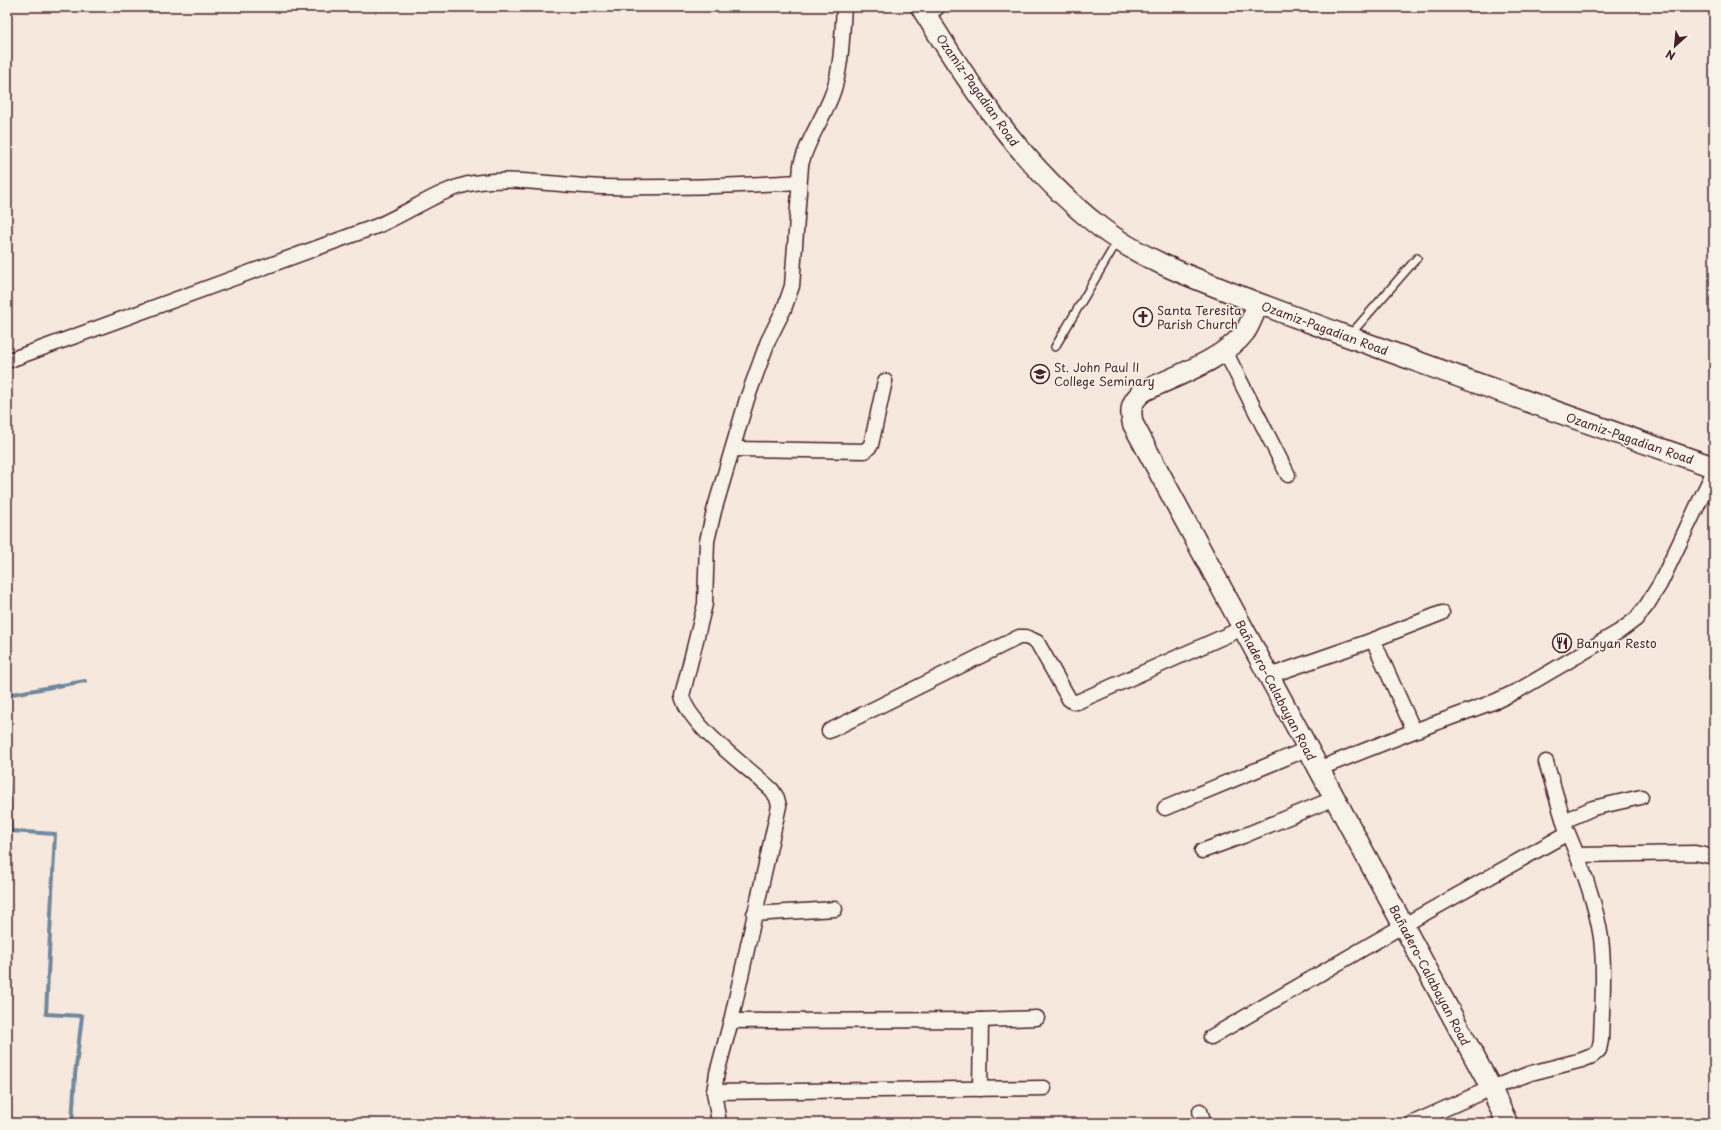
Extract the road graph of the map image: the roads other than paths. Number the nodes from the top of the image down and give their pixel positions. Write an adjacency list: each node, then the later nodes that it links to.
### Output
1 (844, 7): 3 (street)
2 (928, 10): 4 (street, Ozamiz-Pagadian Road)
3 (800, 182): 10 (street); 12 (street)
4 (1118, 240): 6 (street, Ozamiz-Pagadian Road); 8 (lane)
5 (1417, 258): 7 (lane)
6 (1258, 304): 7 (street, Ozamiz-Pagadian Road); 9 (street, Bañadero-Calabayan Road)
7 (1349, 336): 13 (street, Ozamiz-Pagadian Road)
8 (1055, 348)
9 (1225, 351): 15 (street); 17 (street, Bañadero-Calabayan Road)
10 (7, 361)
11 (885, 381): 12 (street)
12 (733, 449): 33 (street)
13 (1714, 467)
14 (1714, 471): 21 (street)
15 (1288, 475)
16 (1442, 613): 18 (street)
17 (1244, 628): 19 (street, Bañadero-Calabayan Road); 20 (street)
18 (1373, 640): 19 (street); 21 (street)
19 (1269, 676): 22 (street, Bañadero-Calabayan Road)
20 (829, 731)
21 (1414, 731): 24 (street)
22 (1307, 749): 24 (street, Bañadero-Calabayan Road); 27 (street)
23 (1546, 762): 28 (street)
24 (1318, 769): 26 (street, Bañadero-Calabayan Road)
25 (1641, 797): 28 (street)
26 (1335, 798): 29 (street); 34 (street, Bañadero-Calabayan Road)
27 (1165, 808)
28 (1566, 827): 30 (street); 34 (street)
29 (1202, 850)
30 (1577, 855): 31 (street); 40 (street)
31 (1714, 857)
32 (835, 909): 33 (street)
33 (754, 914): 37 (street)
34 (1404, 926): 38 (street); 40 (street, Bañadero-Calabayan Road)
35 (1037, 1018): 36 (street)
36 (981, 1020): 37 (street); 41 (street)
37 (731, 1021): 42 (street)
38 (1211, 1037)
39 (1044, 1088): 41 (street)
40 (1491, 1088): 44 (street); 45 (street, Bañadero-Calabayan Road)
41 (980, 1089): 42 (street)
42 (714, 1092): 43 (street)
43 (719, 1123)
44 (1413, 1123)
45 (1507, 1123)

